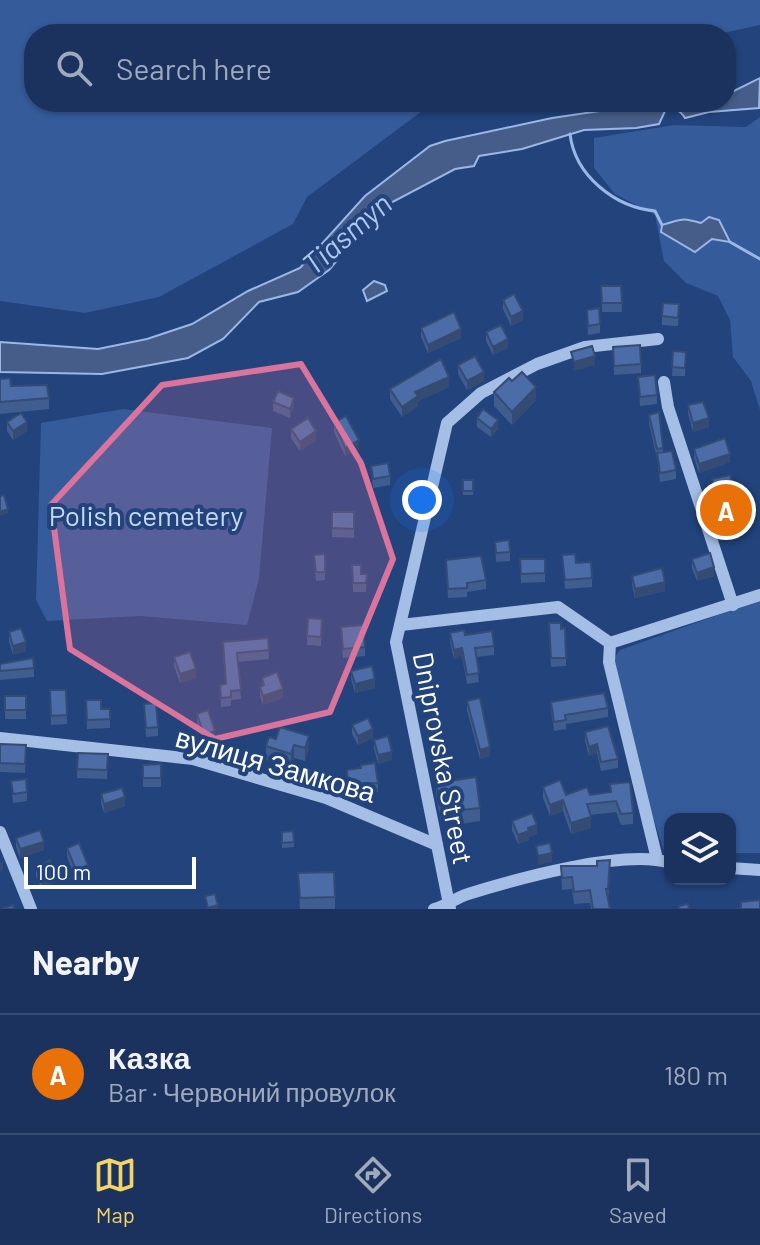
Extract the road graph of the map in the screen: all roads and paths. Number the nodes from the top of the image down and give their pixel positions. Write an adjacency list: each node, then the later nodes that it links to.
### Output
1 (658, 339): 6 (street, Dniprovska Street)
2 (664, 382): 5 (street)
3 (760, 583): 4 (street)
4 (756, 596): 5 (street)
5 (733, 605): 7 (street)
6 (401, 625): 7 (street); 10 (street, Dniprovska Street)
7 (610, 643): 11 (street)
8 (0, 738): 10 (street, вулиця Замкова)
9 (0, 832): 16 (street)
10 (437, 845): 15 (street, Dniprovska Street)
11 (657, 859): 12 (street); 15 (street)
12 (664, 861)
13 (736, 868): 14 (street)
14 (760, 870)
15 (450, 907): 17 (street)
16 (31, 909)
17 (434, 909)

